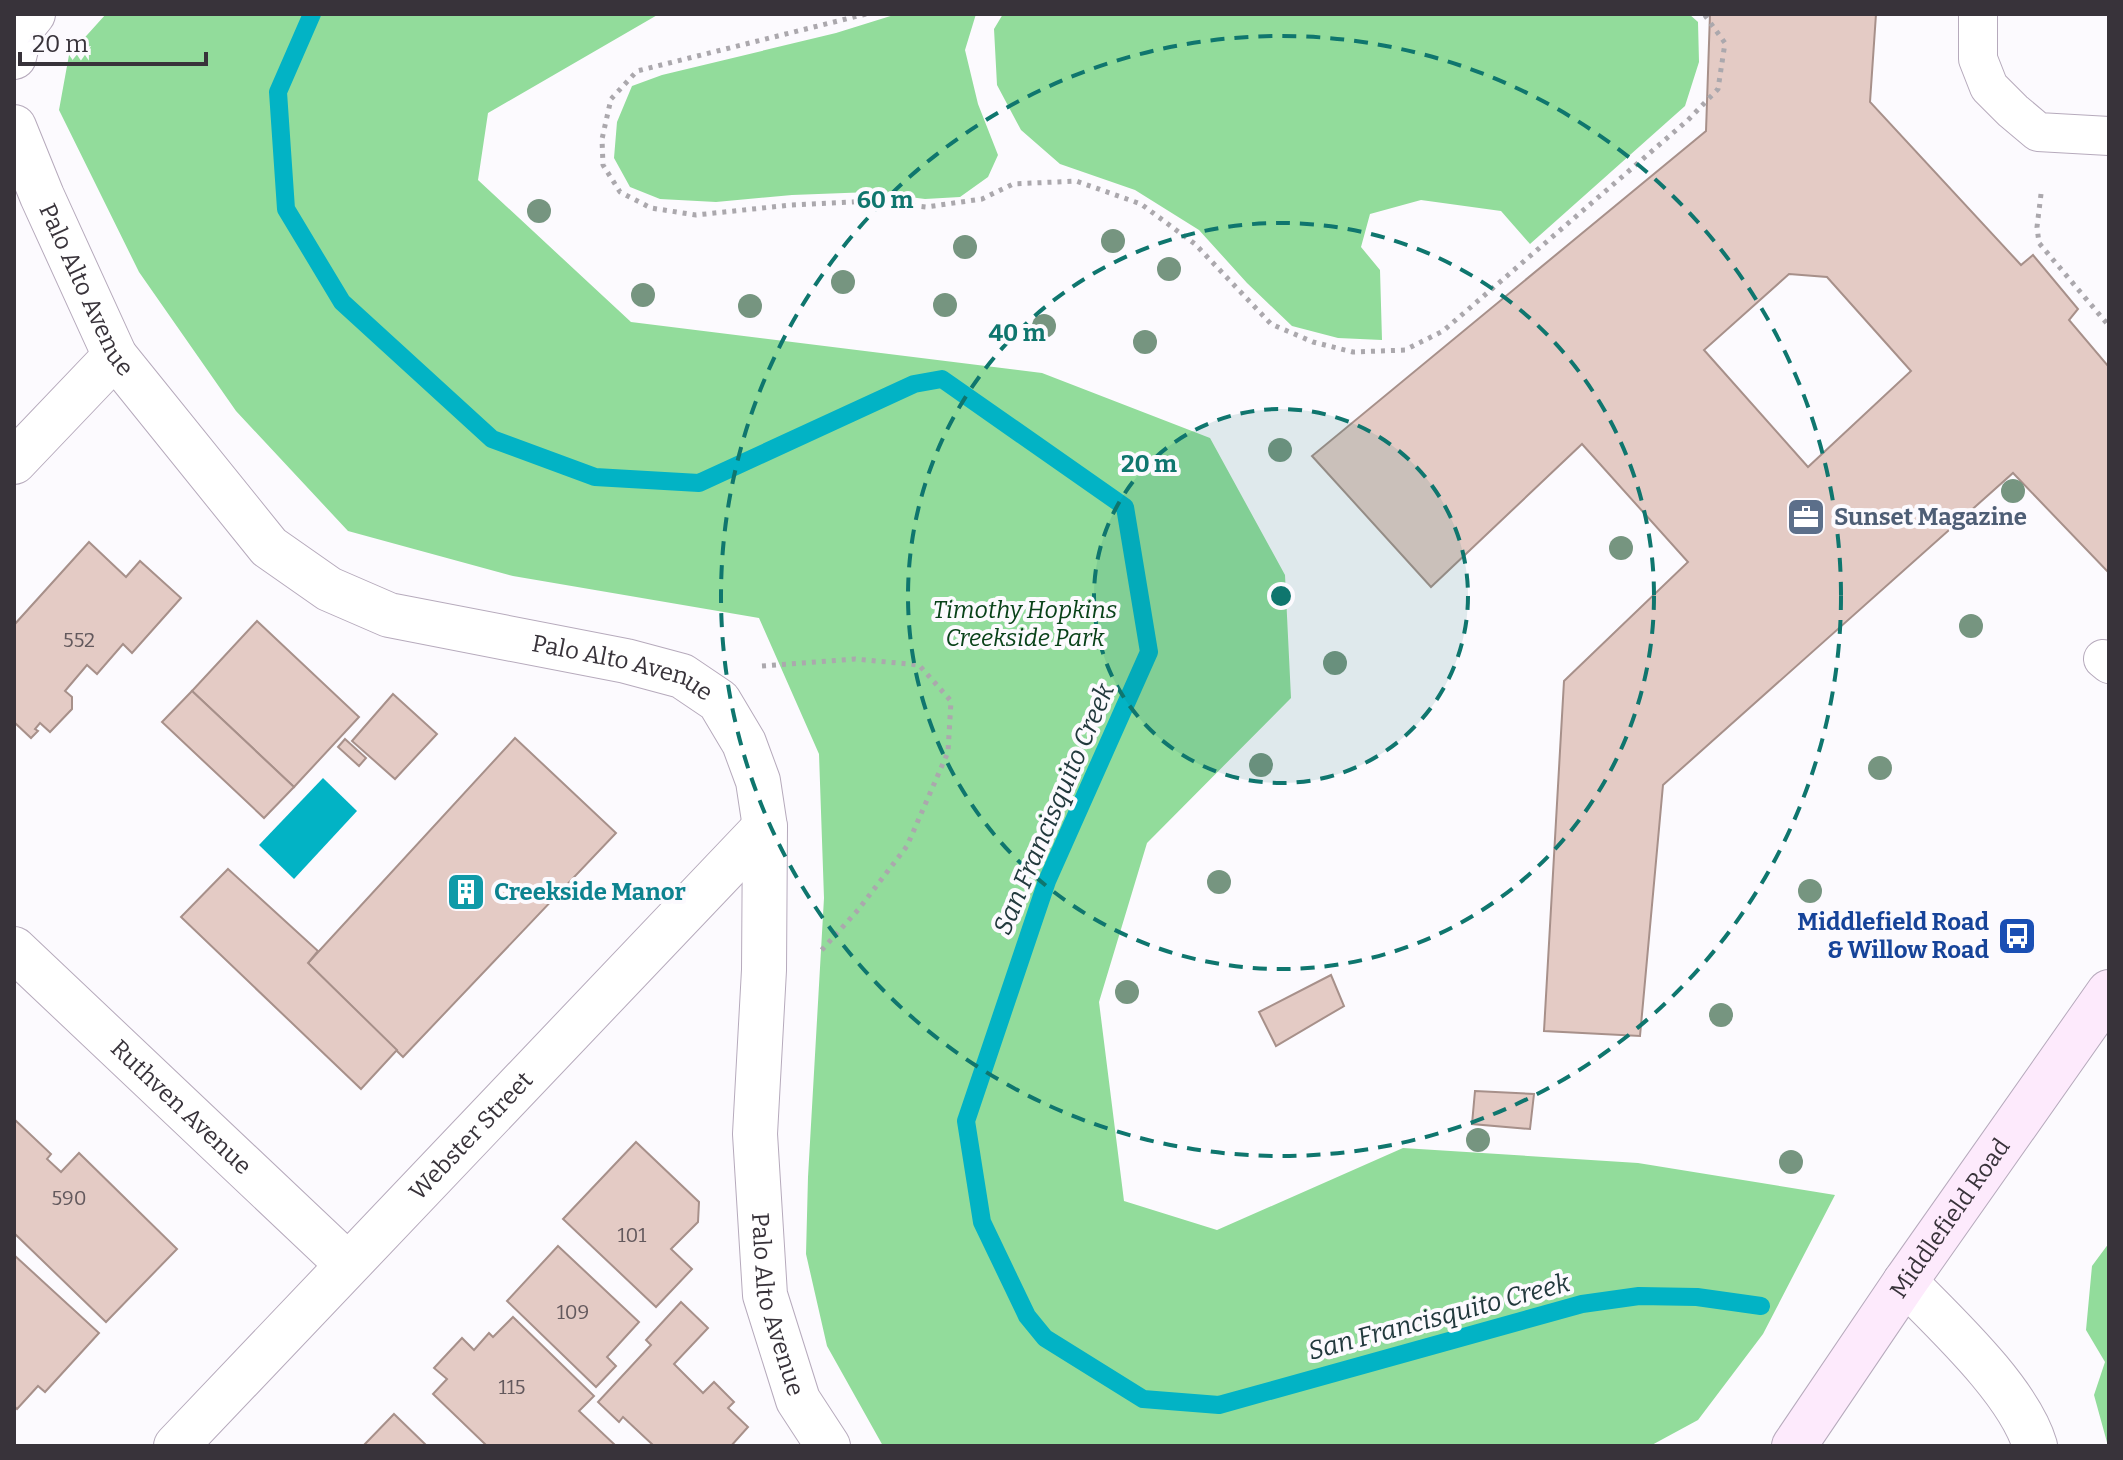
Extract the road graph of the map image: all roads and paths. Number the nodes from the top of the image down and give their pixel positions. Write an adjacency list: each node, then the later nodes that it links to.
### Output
1 (33, 14): 5 (street)
2 (866, 14): 3 (path)
3 (1704, 14)
4 (1978, 14): 7 (lane)
5 (14, 57)
6 (14, 127): 10 (street, Palo Alto Avenue)
7 (2109, 136)
8 (2041, 194): 9 (path)
9 (2109, 326)
10 (115, 356): 11 (street); 12 (street, Palo Alto Avenue)
11 (14, 462)
12 (682, 676): 13 (street, Palo Alto Avenue); 15 (path)
13 (765, 827): 15 (street, Palo Alto Avenue); 17 (street, Webster Street)
14 (14, 949): 17 (street, Ruthven Avenue)
15 (764, 970): 20 (street, Palo Alto Avenue)
16 (2109, 992): 18 (main road, Middlefield Road)
17 (347, 1264): 19 (street, Webster Street)
18 (1905, 1282): 21 (main road, Middlefield Road); 22 (street)
19 (176, 1446)
20 (828, 1446)
21 (1794, 1446)
22 (2035, 1446)

